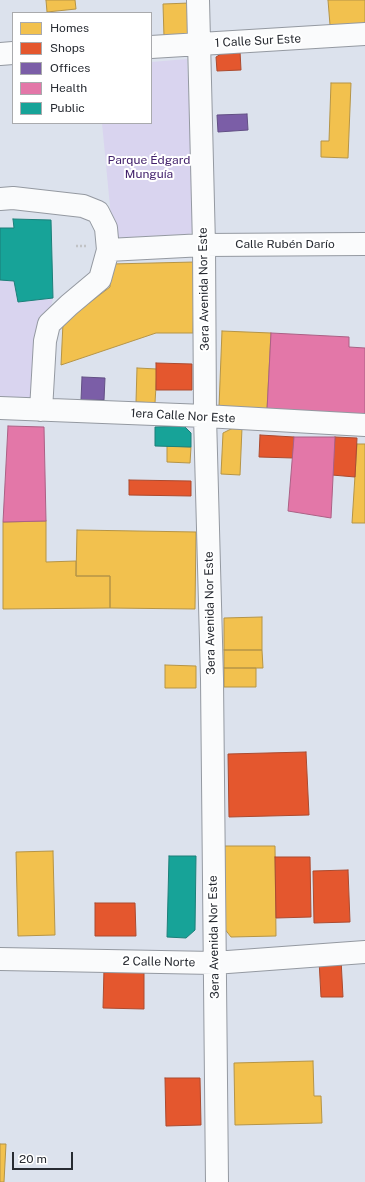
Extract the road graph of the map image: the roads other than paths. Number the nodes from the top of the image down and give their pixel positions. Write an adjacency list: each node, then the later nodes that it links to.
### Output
1 (198, 0): 3 (street, 3era Avenida Nor Este)
2 (365, 34): 3 (street, 1 Calle Sur Este)
3 (199, 44): 4 (street, 1 Calle Sur Este); 9 (street, 3era Avenida Nor Este)
4 (152, 46)
5 (12, 53): 6 (street)
6 (0, 54)
7 (0, 199): 10 (street)
8 (365, 244): 9 (street, Calle Rubén Darío)
9 (204, 245): 10 (street, Calle Rubén Darío); 13 (street, 3era Avenida Nor Este)
10 (108, 250): 12 (street)
11 (0, 408): 12 (street, 1era Calle Nor Este)
12 (41, 410): 13 (street, 1era Calle Nor Este)
13 (205, 416): 14 (street, 1era Calle Nor Este); 17 (street, 3era Avenida Nor Este)
14 (365, 425)
15 (365, 952): 17 (street, 2 Calle Norte)
16 (0, 959): 17 (street, 2 Calle Norte)
17 (214, 962): 18 (street, 3era Avenida Nor Este)
18 (217, 1182)

